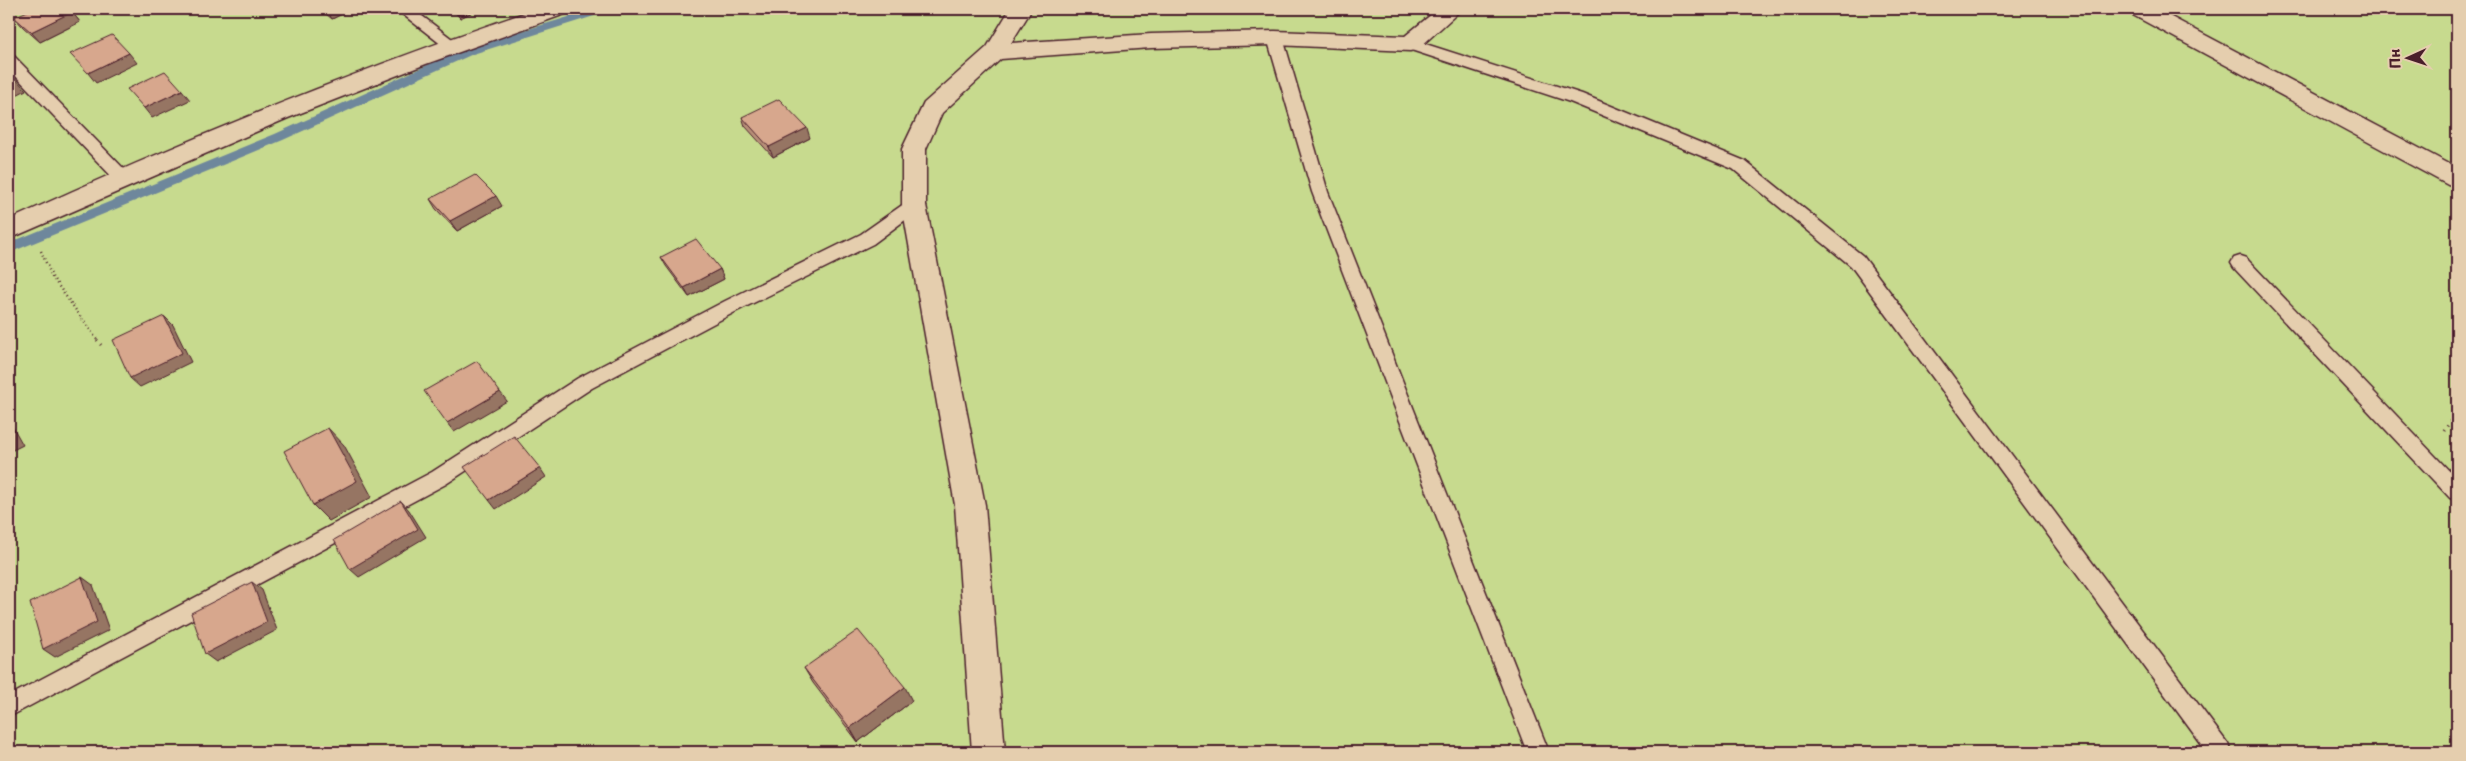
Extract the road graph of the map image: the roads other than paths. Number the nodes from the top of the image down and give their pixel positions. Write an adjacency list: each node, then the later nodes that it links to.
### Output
1 (403, 9): 8 (lane)
2 (557, 9): 8 (street)
3 (1021, 9): 9 (street)
4 (1450, 9): 7 (street)
5 (2139, 9): 12 (street)
6 (1274, 38): 7 (street); 9 (street); 19 (lane)
7 (1410, 44): 20 (lane)
8 (452, 45): 11 (street)
9 (995, 52): 13 (street)
10 (9, 60): 11 (lane)
11 (122, 177): 14 (street)
12 (2457, 179)
13 (914, 205): 17 (lane); 18 (street)
14 (9, 230)
15 (2240, 263): 16 (lane)
16 (2457, 492)
17 (9, 707)
18 (988, 752)
19 (1538, 752)
20 (2220, 752)

